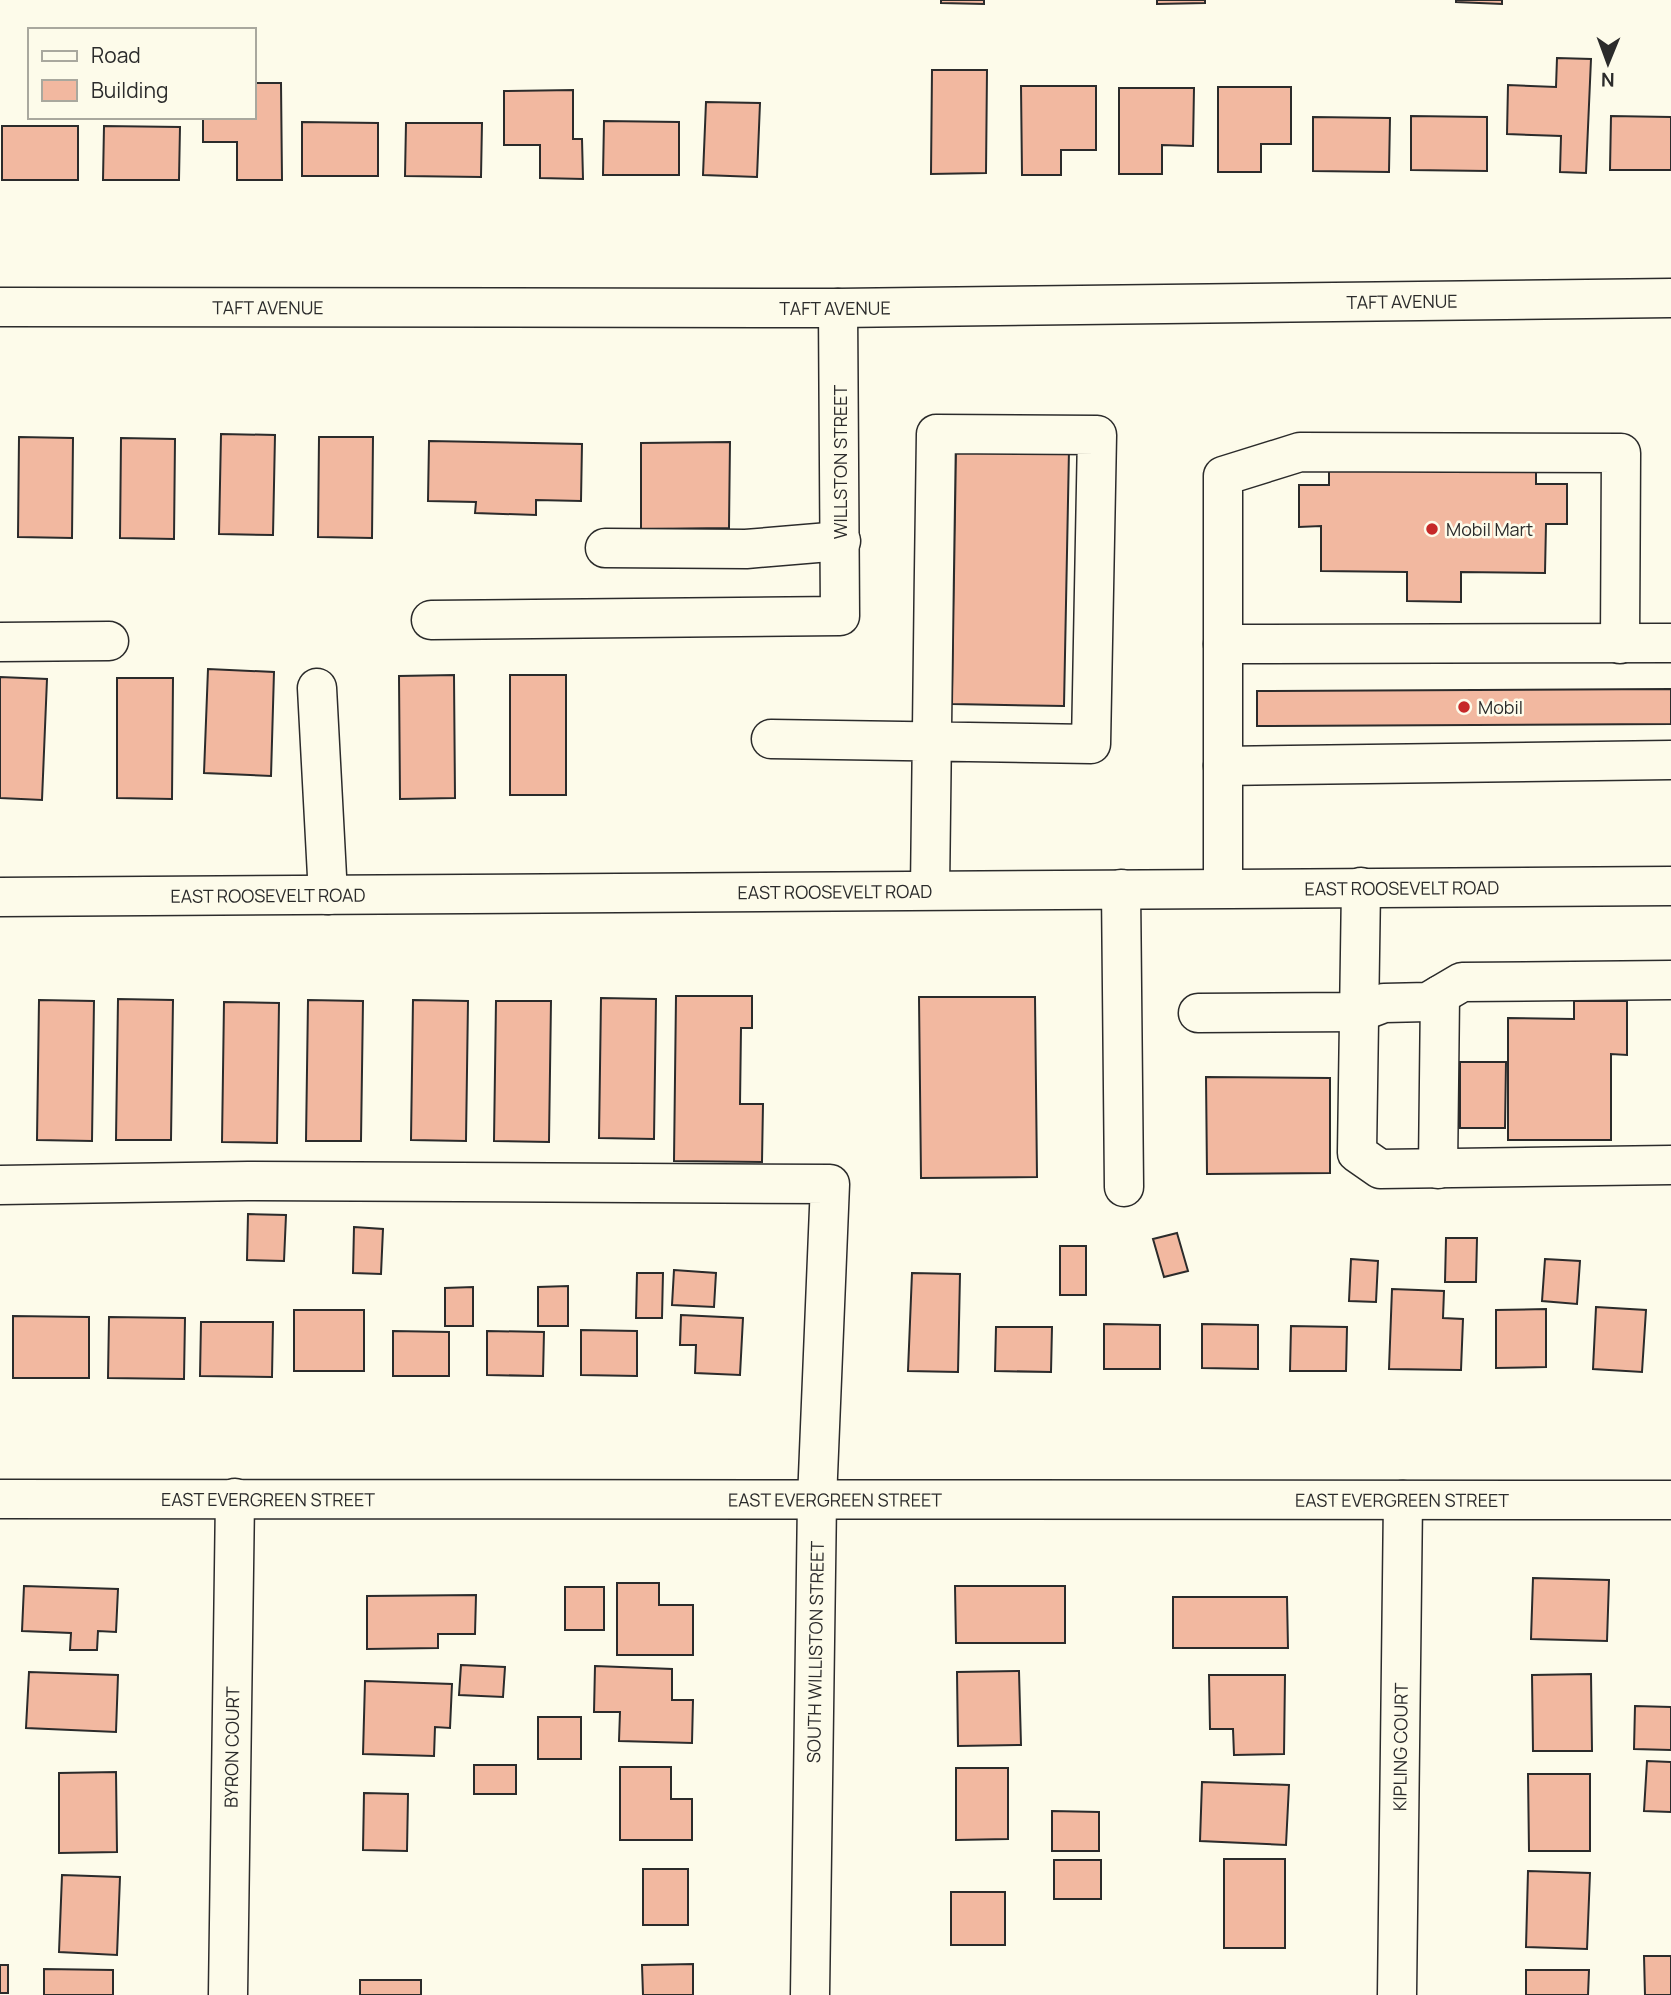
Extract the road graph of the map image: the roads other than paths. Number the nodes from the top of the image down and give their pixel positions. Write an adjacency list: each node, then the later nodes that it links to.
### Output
1 (1671, 298): 3 (street, TAFT AVENUE)
2 (0, 307): 3 (street, TAFT AVENUE)
3 (838, 308): 4 (street, WILLSTON STREET)
4 (841, 541): 5 (street); 6 (street, WILLSTON STREET)
5 (605, 548)
6 (431, 620)
7 (109, 641): 8 (street)
8 (0, 642)
9 (1671, 643): 10 (street)
10 (1620, 644): 11 (street); 11 (street)
11 (1223, 645): 16 (street)
12 (317, 688): 22 (street)
13 (771, 739): 14 (street)
14 (932, 740): 14 (street); 21 (street)
15 (1671, 760): 16 (street)
16 (1223, 766): 19 (street)
17 (1671, 886): 18 (street, EAST ROOSEVELT ROAD)
18 (1361, 887): 19 (street, EAST ROOSEVELT ROAD); 26 (street)
19 (1223, 888): 20 (street, EAST ROOSEVELT ROAD)
20 (1121, 889): 21 (street, EAST ROOSEVELT ROAD); 31 (street)
21 (930, 890): 22 (street, EAST ROOSEVELT ROAD)
22 (327, 895): 23 (street, EAST ROOSEVELT ROAD)
23 (0, 897)
24 (1671, 980): 25 (street)
25 (1440, 995): 26 (street); 29 (street)
26 (1360, 1012): 27 (street); 29 (street)
27 (1198, 1013)
28 (1671, 1166): 29 (street)
29 (1438, 1169)
30 (0, 1185): 34 (street, SOUTH WILLISTON STREET)
31 (1124, 1187)
32 (235, 1498): 33 (street, EAST EVERGREEN STREET); 34 (street, EAST EVERGREEN STREET); 37 (street, BYRON COURT)
33 (0, 1499)
34 (817, 1500): 35 (street, EAST EVERGREEN STREET); 38 (street, SOUTH WILLISTON STREET)
35 (1404, 1500): 36 (street, EAST EVERGREEN STREET); 39 (street, KIPLING COURT)
36 (1671, 1500)
37 (228, 1995)
38 (810, 1995)
39 (1397, 1995)

